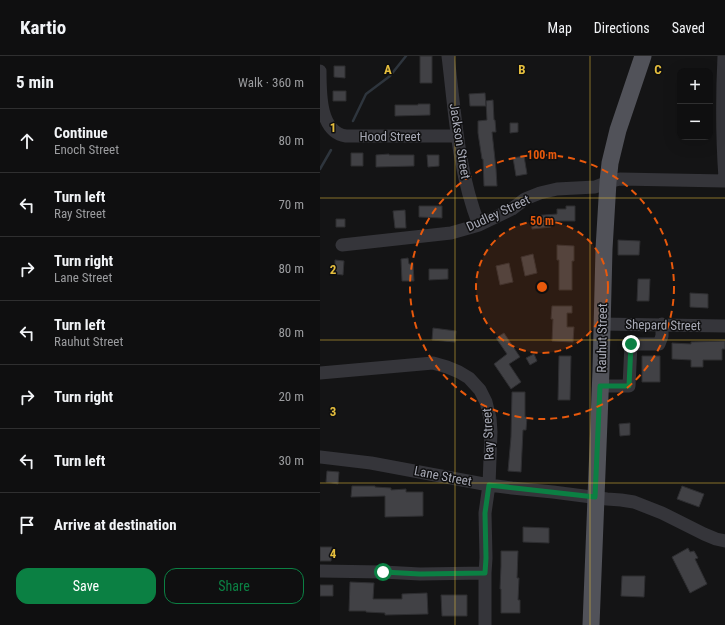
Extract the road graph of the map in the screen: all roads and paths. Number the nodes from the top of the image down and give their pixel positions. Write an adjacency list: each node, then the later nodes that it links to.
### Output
1 (448, 56): 5 (street, Jackson Street)
2 (643, 56): 8 (main road, Rauhut Street)
3 (724, 56): 6 (street)
4 (320, 71): 5 (street, Hood Street)
5 (457, 136): 9 (street, Jackson Street)
6 (725, 178)
7 (725, 181): 8 (street, Dudley Street)
8 (608, 182): 9 (street, Dudley Street); 11 (main road, Rauhut Street)
9 (479, 225): 10 (street, Dudley Street)
10 (342, 245)
11 (602, 324): 12 (street, Shepard Street); 15 (main road, Rauhut Street)
12 (662, 324): 13 (street, Shepard Street); 15 (street)
13 (725, 326)
14 (320, 373): 17 (street, Ray Street)
15 (600, 386): 18 (main road, Rauhut Street)
16 (320, 457): 17 (street, Lane Street)
17 (489, 485): 18 (street, Lane Street); 21 (street, Ray Street)
18 (595, 497): 19 (street, Lane Street); 23 (main road, Rauhut Street)
19 (725, 541)
20 (320, 571): 21 (street)
21 (485, 573): 22 (street, Ray Street)
22 (485, 625)
23 (591, 625)

